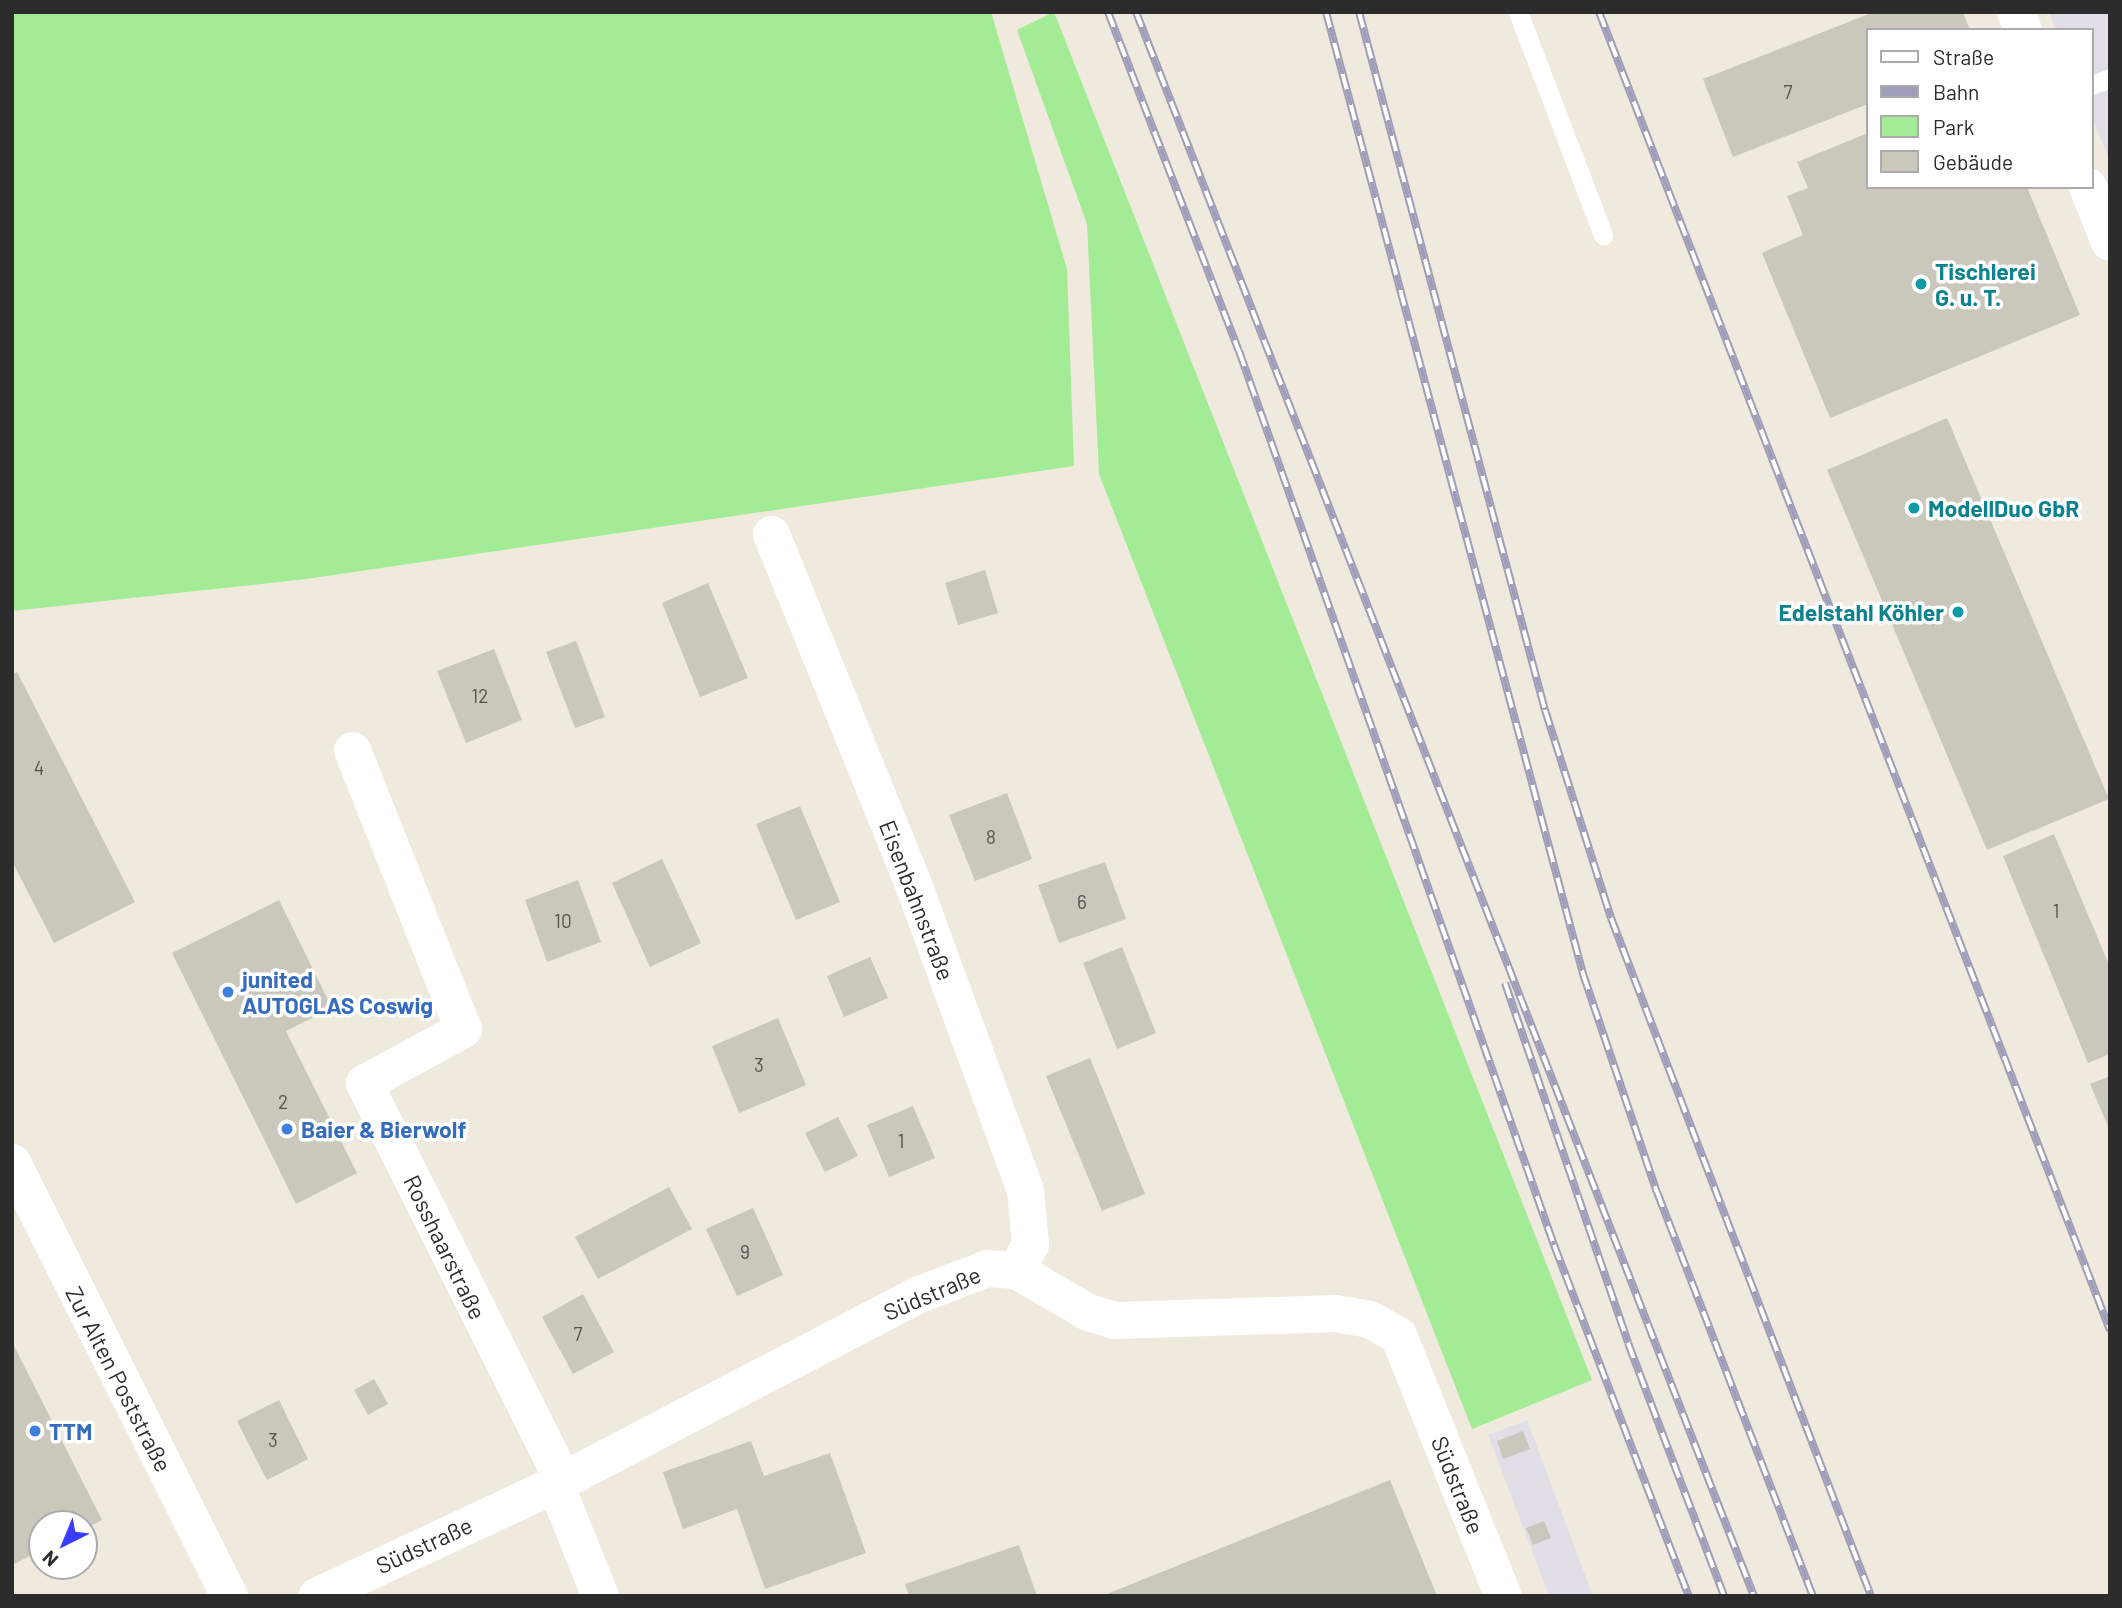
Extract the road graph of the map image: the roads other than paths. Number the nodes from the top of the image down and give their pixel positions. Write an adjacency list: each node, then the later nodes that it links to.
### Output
1 (1518, 12): 5 (lane)
2 (2016, 12): 3 (street)
3 (2023, 28)
4 (2089, 189): 6 (street)
5 (1603, 235)
6 (2110, 242)
7 (771, 534): 10 (street, Eisenbahnstraße)
8 (352, 750): 11 (street, Rosshaarstraße)
9 (12, 1162): 12 (street, Zur Alten Poststraße)
10 (1016, 1270): 11 (street, Südstraße); 15 (street, Südstraße)
11 (559, 1482): 13 (street, Südstraße); 14 (street, Rosshaarstraße)
12 (229, 1596)
13 (316, 1596)
14 (600, 1596)
15 (1503, 1596)

